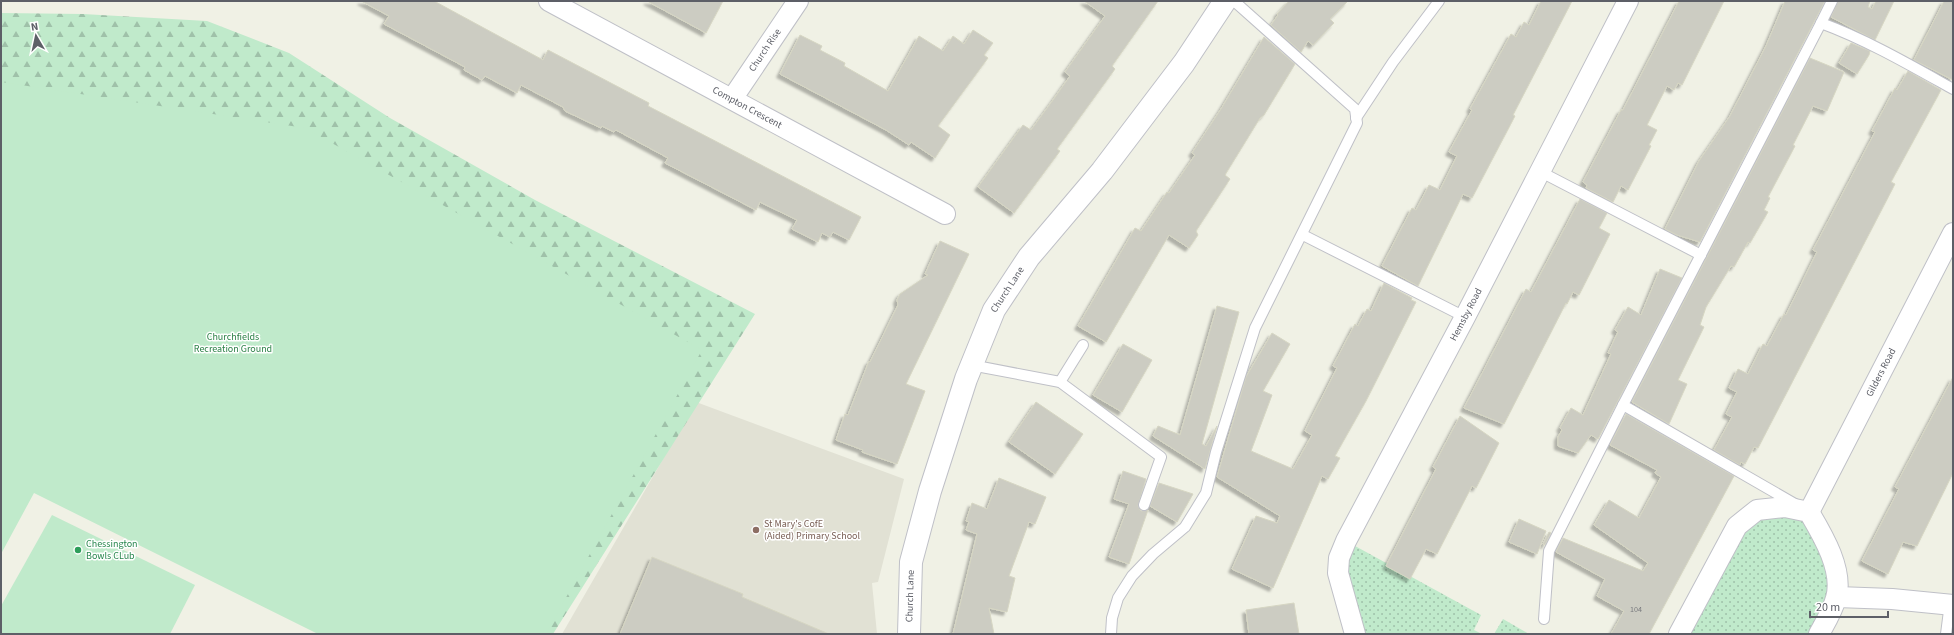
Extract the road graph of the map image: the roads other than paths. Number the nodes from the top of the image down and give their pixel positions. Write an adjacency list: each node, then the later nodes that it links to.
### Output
1 (550, 1): 10 (street, Compton Crescent)
2 (798, 1): 10 (street, Church Rise)
3 (1224, 1): 19 (street, Church Lane)
4 (1234, 1): 11 (lane)
5 (1439, 1): 11 (lane)
6 (1628, 1): 12 (street, Hemsby Road)
7 (1832, 1): 8 (lane)
8 (1821, 23): 9 (lane); 16 (lane)
9 (1953, 89)
10 (732, 99): 13 (street, Compton Crescent)
11 (1356, 118): 15 (lane)
12 (1539, 171): 16 (lane); 17 (street, Hemsby Road)
13 (945, 214)
14 (1953, 233): 23 (street, Gilders Road)
15 (1303, 235): 17 (lane); 28 (lane)
16 (1701, 255): 21 (lane)
17 (1465, 317): 29 (street, Hemsby Road)
18 (1083, 345): 20 (lane)
19 (971, 365): 20 (lane); 27 (street, Church Lane)
20 (1060, 382): 22 (lane)
21 (1623, 405): 23 (lane); 26 (lane)
22 (1144, 505)
23 (1809, 512): 24 (street); 30 (street)
24 (1837, 597): 25 (street); 31 (street)
25 (1952, 603): 32 (lane)
26 (1544, 619)
27 (909, 634)
28 (1111, 634)
29 (1355, 634)
30 (1678, 634)
31 (1819, 634)
32 (1946, 634)

